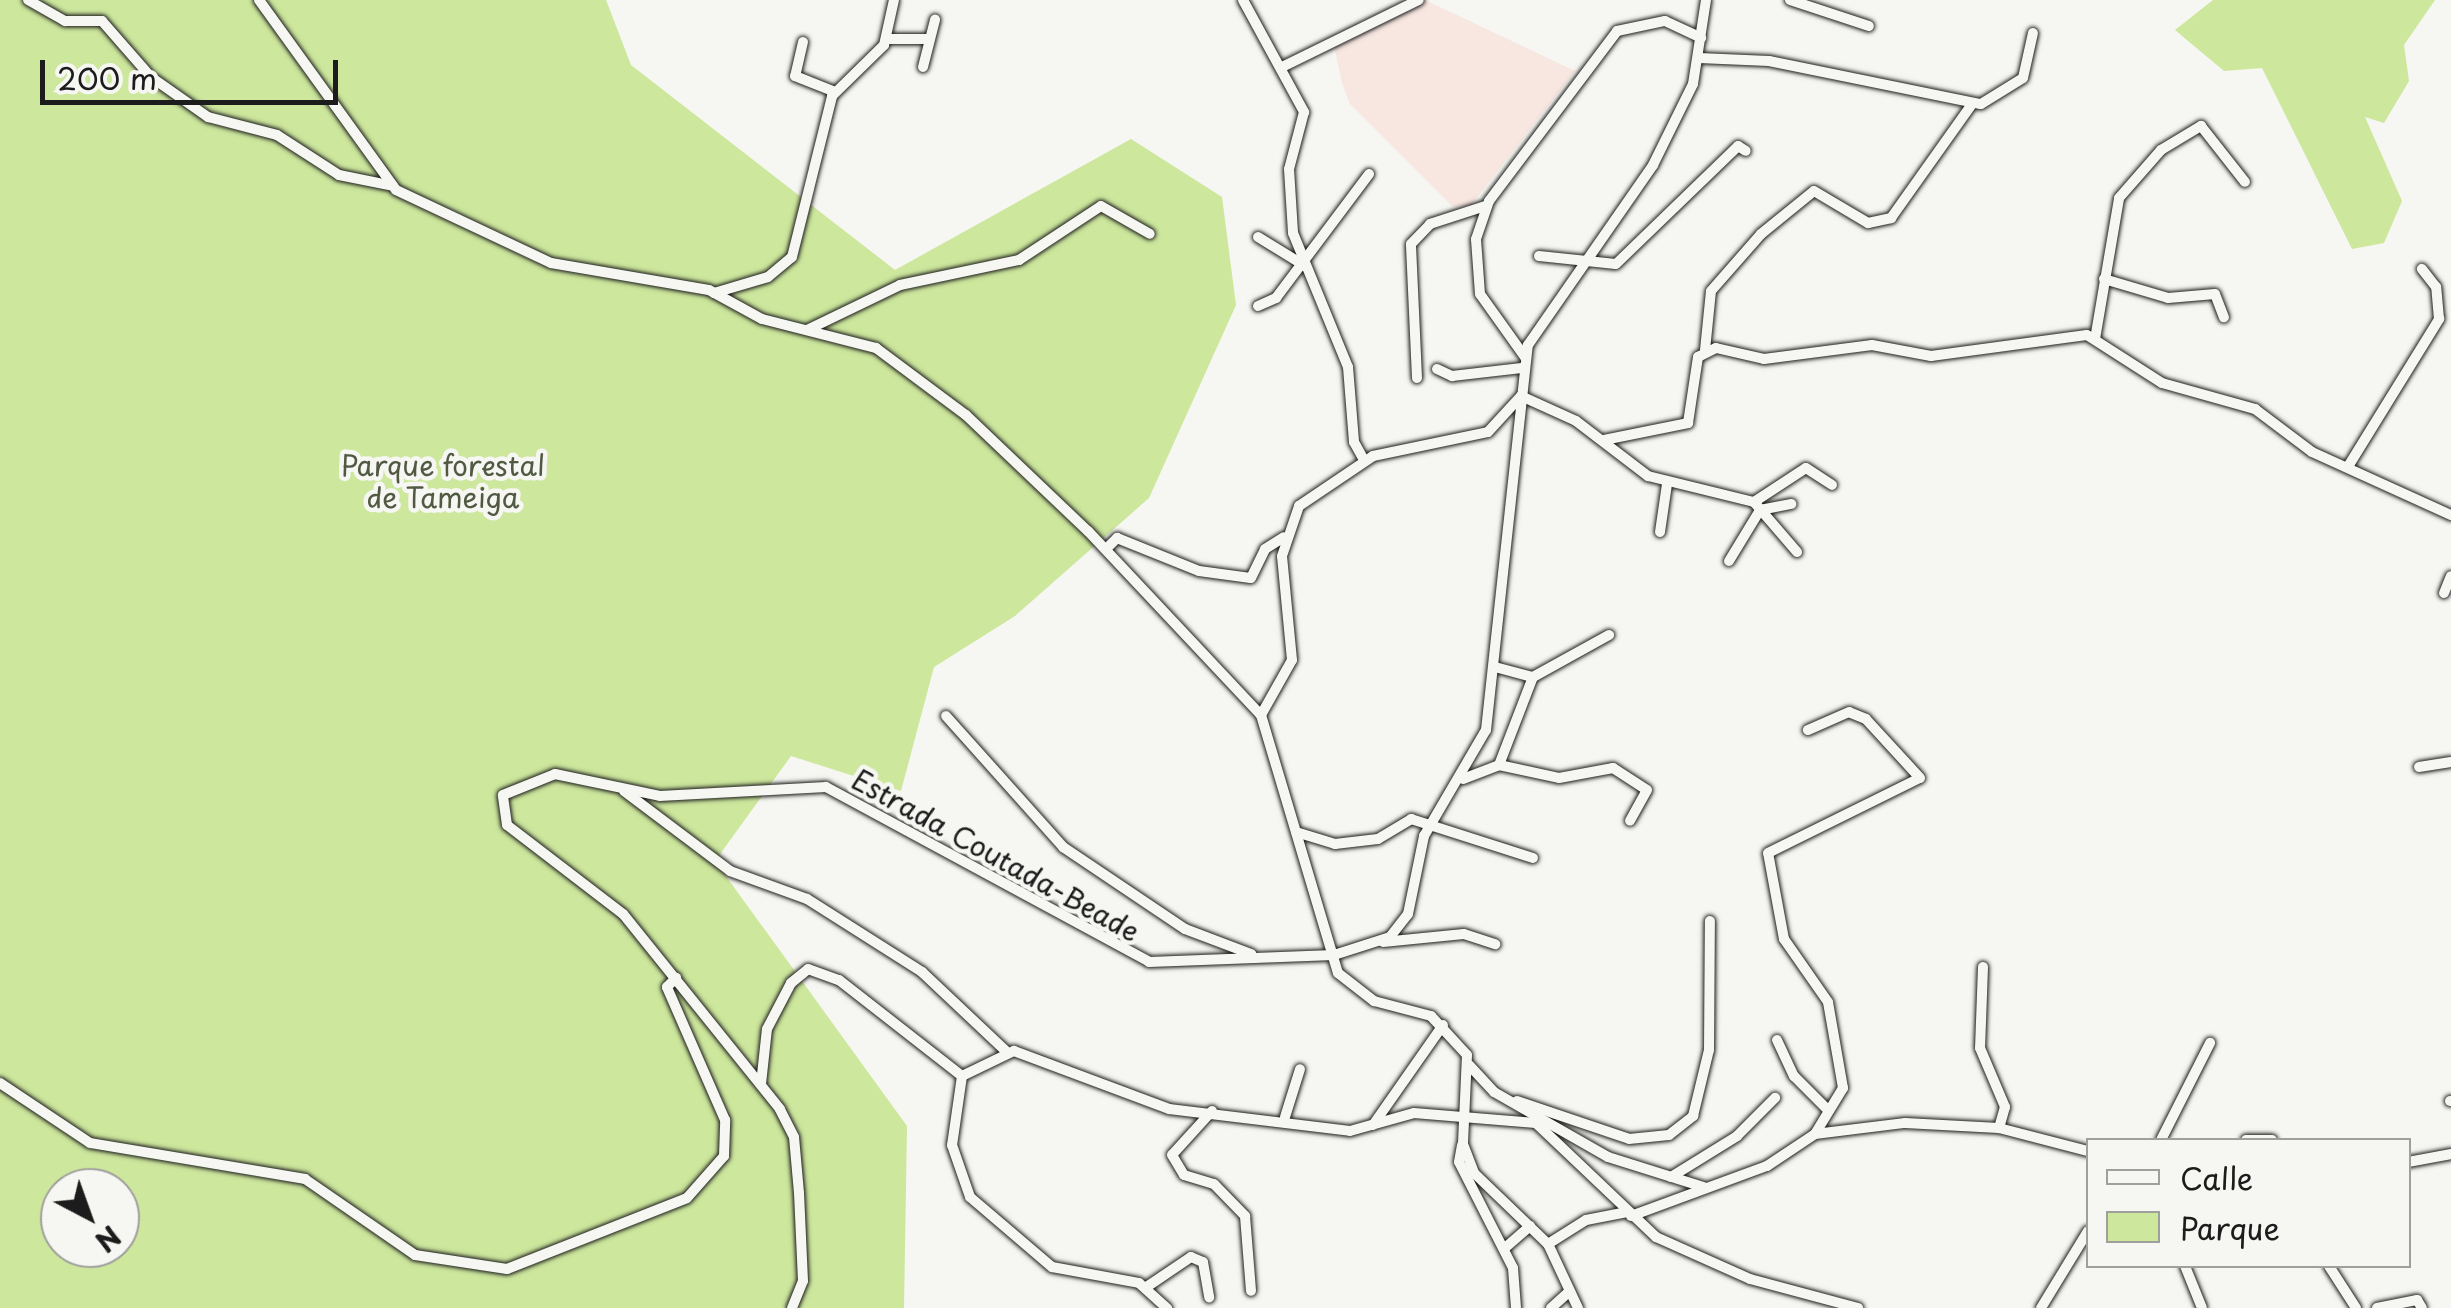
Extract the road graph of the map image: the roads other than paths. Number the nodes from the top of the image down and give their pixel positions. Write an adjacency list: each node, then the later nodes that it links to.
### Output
1 (28, 0): 23 (street)
2 (259, 0): 23 (street)
3 (894, 0): 13 (street)
4 (1244, 0): 16 (street)
5 (1420, 0): 16 (street)
6 (1706, 0): 11 (street)
7 (1790, 0): 9 (street)
8 (934, 20): 12 (street)
9 (1870, 26)
10 (2034, 33): 19 (street)
11 (1701, 38): 15 (street); 24 (street)
12 (926, 39): 13 (street); 17 (street)
13 (886, 40): 18 (street)
14 (803, 42): 18 (street)
15 (1699, 58): 19 (street); 29 (street)
16 (1284, 66): 28 (street)
17 (923, 67)
18 (835, 92): 32 (street)
19 (1972, 104): 37 (street)
20 (1746, 151): 29 (street)
21 (1368, 174): 28 (street)
22 (2246, 182): 31 (street)
23 (393, 186): 32 (street)
24 (1489, 202): 38 (street); 40 (street)
25 (1150, 234): 35 (street)
26 (1258, 237): 28 (street)
27 (1539, 256): 29 (street)
28 (1302, 264): 33 (street); 43 (street)
29 (1587, 264): 38 (street)
30 (2422, 269): 44 (street)
31 (2104, 279): 34 (street); 36 (street)
32 (714, 293): 35 (street)
33 (1258, 306)
34 (2224, 317)
35 (807, 330): 52 (street)
36 (2095, 338): 37 (street); 44 (street)
37 (1705, 350): 42 (street)
38 (1523, 363): 39 (street); 41 (street)
39 (1437, 369)
40 (1417, 378)
41 (1521, 396): 42 (street); 43 (street); 58 (street)
42 (1604, 440): 45 (street)
43 (1364, 460): 51 (street)
44 (2349, 465): 49 (street)
45 (1667, 484): 48 (street); 50 (street)
46 (1832, 486): 48 (street)
47 (1790, 504): 48 (street)
48 (1757, 506): 53 (street); 54 (street)
49 (2451, 515)
50 (1660, 532)
51 (1284, 536): 52 (street); 60 (street)
52 (1106, 549): 60 (street)
53 (1797, 552)
54 (1729, 561)
55 (2451, 576): 56 (street)
56 (2444, 593)
57 (1609, 635): 59 (street)
58 (1495, 667): 59 (street); 66 (street)
59 (1533, 676): 64 (street)
60 (1261, 715): 70 (street)
61 (946, 716): 76 (street)
62 (1808, 730): 90 (street)
63 (2451, 762): 65 (street)
64 (1500, 764): 66 (street); 68 (street)
65 (2419, 767)
66 (1463, 778): 69 (street)
67 (614, 785): 76 (street, Estrada Coutada-Beade); 78 (street, Estrada Coutada-Beade); 82 (street)
68 (1630, 821)
69 (1432, 824): 70 (street); 71 (street); 73 (street)
70 (1296, 832): 75 (street)
71 (1533, 858)
72 (1710, 921): 89 (street)
73 (1383, 942): 74 (street, Estrada Coutada-Beade); 75 (street, Estrada Coutada-Beade)
74 (1495, 944)
75 (1334, 955): 76 (street, Estrada Coutada-Beade); 79 (street)
76 (1262, 958)
77 (1983, 967): 95 (street)
78 (676, 978): 86 (street); 87 (street, Estrada Coutada-Beade)
79 (1443, 1025): 83 (street); 94 (street)
80 (1777, 1040): 90 (street)
81 (2210, 1043): 98 (street)
82 (1007, 1052): 85 (street); 91 (street)
83 (1469, 1064): 89 (street); 93 (street)
84 (1300, 1068): 92 (street)
85 (962, 1076): 87 (street); 113 (street)
86 (0, 1083)
87 (761, 1085): 117 (street, Estrada Coutada-Beade)
88 (1775, 1098): 104 (street)
89 (1518, 1102): 100 (street)
90 (1828, 1110): 97 (street)
91 (1212, 1111): 92 (street); 115 (street)
92 (1285, 1117): 94 (street)
93 (1465, 1120): 94 (street); 96 (street); 99 (street)
94 (1373, 1125)
95 (1999, 1128): 97 (street); 101 (street)
96 (1548, 1130): 100 (street); 106 (street)
97 (1815, 1134): 105 (street)
98 (2162, 1138)
99 (1462, 1144): 107 (street); 110 (street)
100 (1587, 1144): 104 (street)
101 (2086, 1151)
102 (2450, 1153): 103 (street)
103 (2411, 1161)
104 (1671, 1177): 105 (street)
105 (1703, 1186): 106 (street)
106 (1632, 1213): 109 (street); 122 (street)
107 (1530, 1226): 109 (street); 110 (street)
108 (2086, 1234): 123 (street)
109 (1548, 1244): 114 (street)
110 (1506, 1246): 119 (street)
111 (2186, 1268): 124 (street)
112 (2331, 1268): 125 (street)
113 (1148, 1286): 116 (street); 118 (street)
114 (1570, 1291): 120 (street); 121 (street)
115 (1251, 1292)
116 (1209, 1297)
117 (792, 1308)
118 (1167, 1308)
119 (1516, 1308)
120 (1551, 1308)
121 (1578, 1308)
122 (1858, 1308)
123 (2041, 1308)
124 (2202, 1308)
125 (2356, 1308)
126 (2376, 1308): 127 (street)
127 (2422, 1308)

